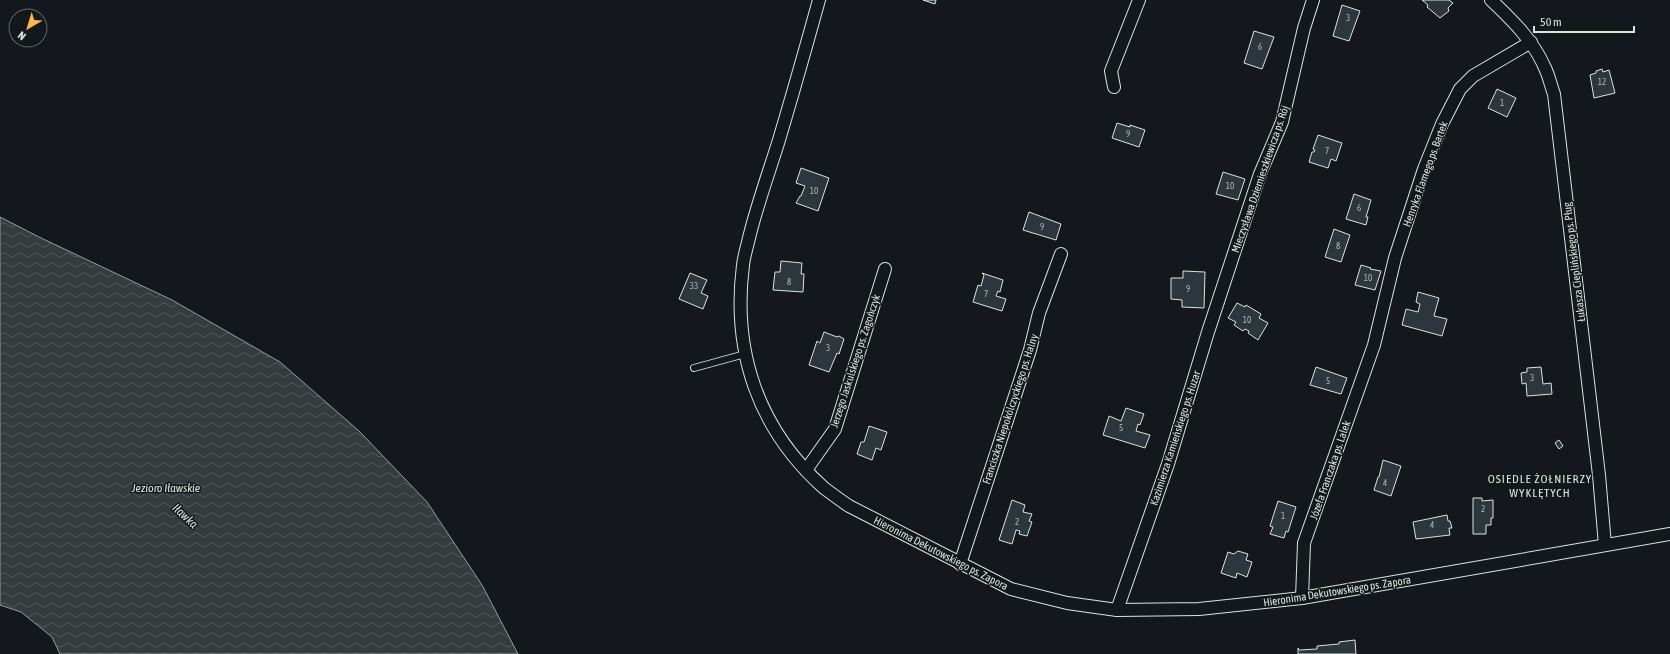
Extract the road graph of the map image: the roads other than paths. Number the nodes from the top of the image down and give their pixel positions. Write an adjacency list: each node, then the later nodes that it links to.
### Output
1 (819, 0): 11 (street, Hieronima Dekutowskiego ps. Zapora)
2 (1139, 0): 6 (street)
3 (1313, 0): 8 (street, Mieczysława Dziemieszkiewicza ps. Rój)
4 (1491, 0): 5 (street, Łukasza Cieplińskiego ps. Pług)
5 (1531, 42): 10 (street, Henryka Flamego ps. Bartek); 15 (street, Łukasza Cieplińskiego ps. Pług)
6 (1114, 87)
7 (1061, 254): 16 (street, Franciszka Niepokólczyckiego ps. Halny)
8 (1231, 264): 18 (street, Kazimierza Kamieńskiego ps. Huzar)
9 (885, 269): 13 (street, Jerzego Jaskulskiego ps. Zagończyk)
10 (1374, 345): 17 (street, Józefa Franczaka ps. Lalek)
11 (745, 354): 12 (lane); 13 (street, Hieronima Dekutowskiego ps. Zapora)
12 (694, 368)
13 (806, 470): 16 (street, Hieronima Dekutowskiego ps. Zapora)
14 (1670, 534): 15 (street, Hieronima Dekutowskiego ps. Zapora)
15 (1604, 545): 17 (street, Hieronima Dekutowskiego ps. Zapora)
16 (960, 564): 18 (street, Hieronima Dekutowskiego ps. Zapora)
17 (1302, 598): 18 (street, Hieronima Dekutowskiego ps. Zapora)
18 (1117, 610)

